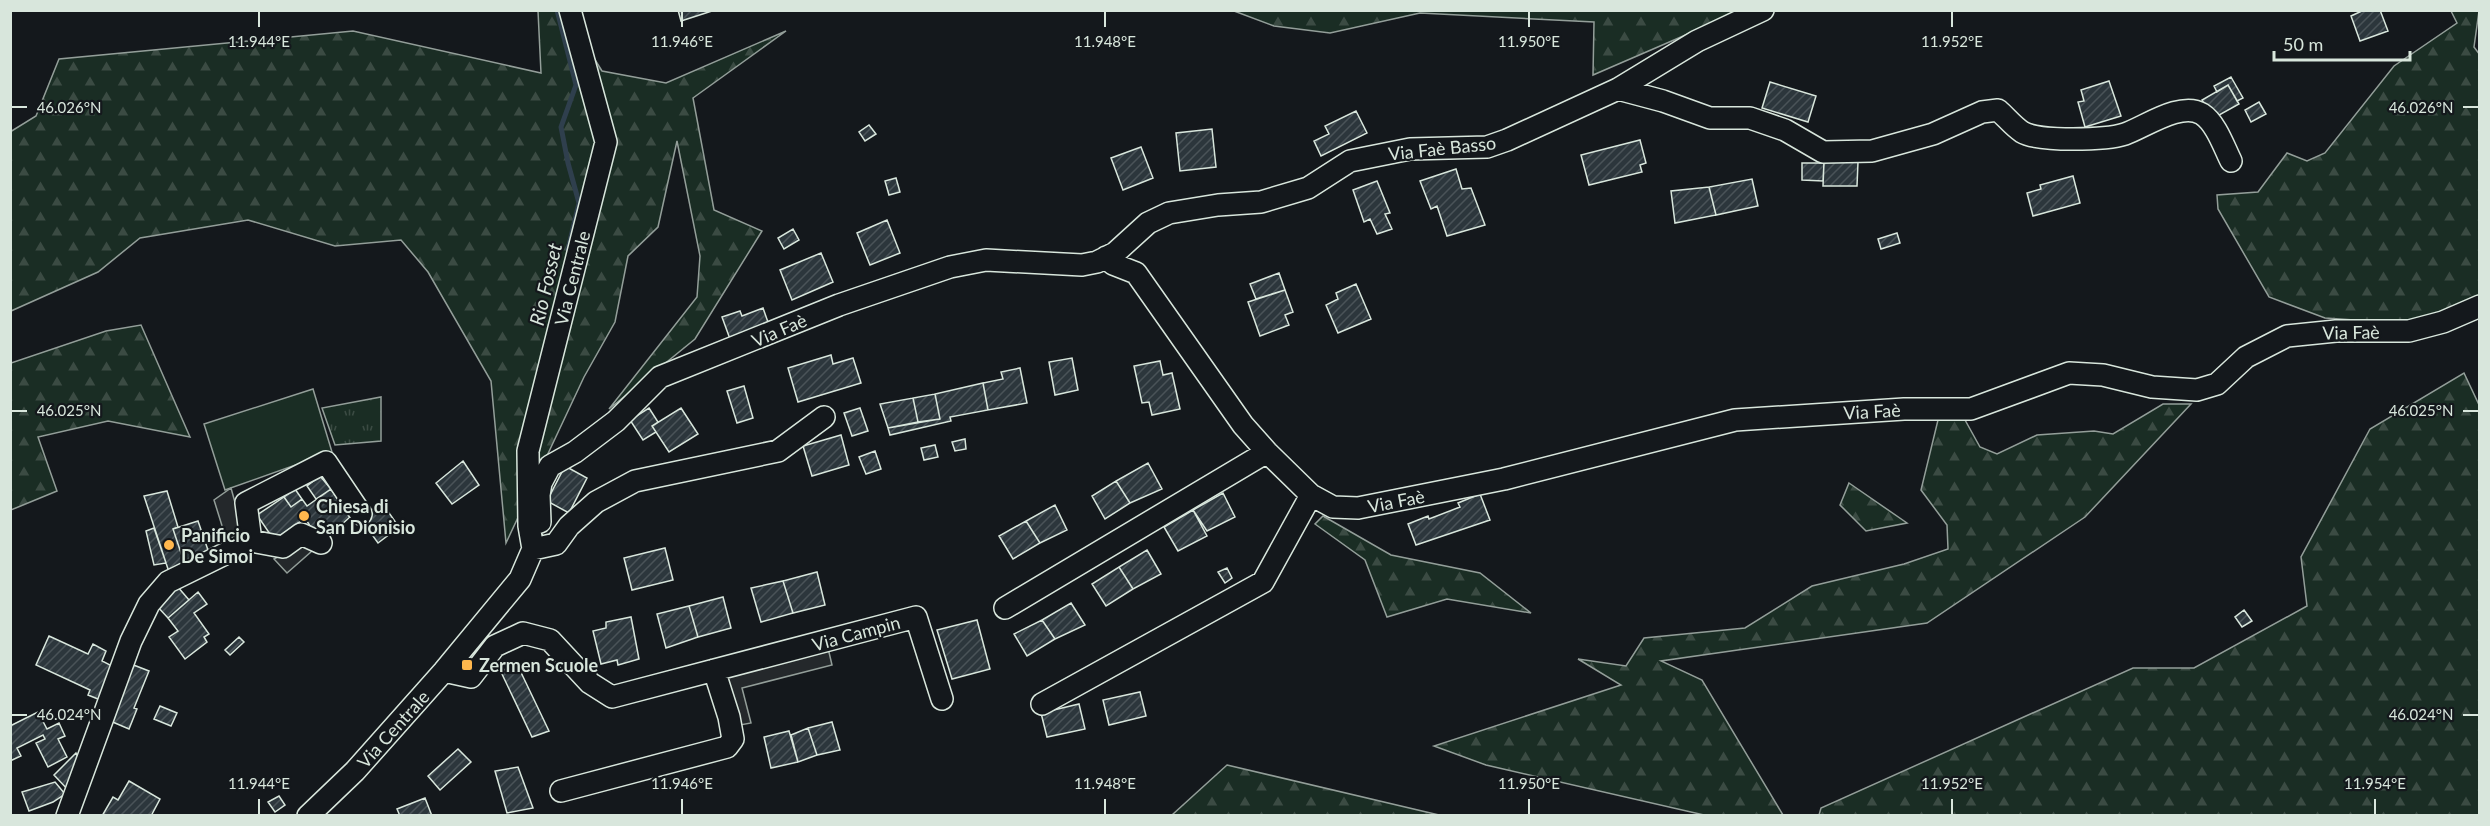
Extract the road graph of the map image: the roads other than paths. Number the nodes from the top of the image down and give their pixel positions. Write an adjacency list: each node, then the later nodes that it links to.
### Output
1 (570, 10): 11 (street, Via Centrale)
2 (1763, 10): 3 (street, Via Faè Basso)
3 (1618, 89): 4 (street); 5 (street, Via Faè Basso)
4 (2231, 160)
5 (1110, 255): 8 (street, Via Faè); 11 (street, Via Faè)
6 (2480, 306): 9 (street, Via Faè)
7 (824, 417): 14 (street)
8 (1267, 452): 9 (street, Via Faè); 15 (street)
9 (1311, 495): 19 (street)
10 (361, 513): 12 (street)
11 (529, 526): 14 (street, Via Centrale)
12 (251, 541): 13 (street); 21 (street)
13 (321, 543)
14 (533, 549): 17 (street, Via Centrale)
15 (1005, 608)
16 (714, 670): 17 (street, Via Campin); 18 (street, Via Campin); 20 (street)
17 (444, 672): 22 (street, Via Centrale)
18 (942, 699)
19 (1042, 704)
20 (561, 792)
21 (67, 816)
22 (309, 816)

